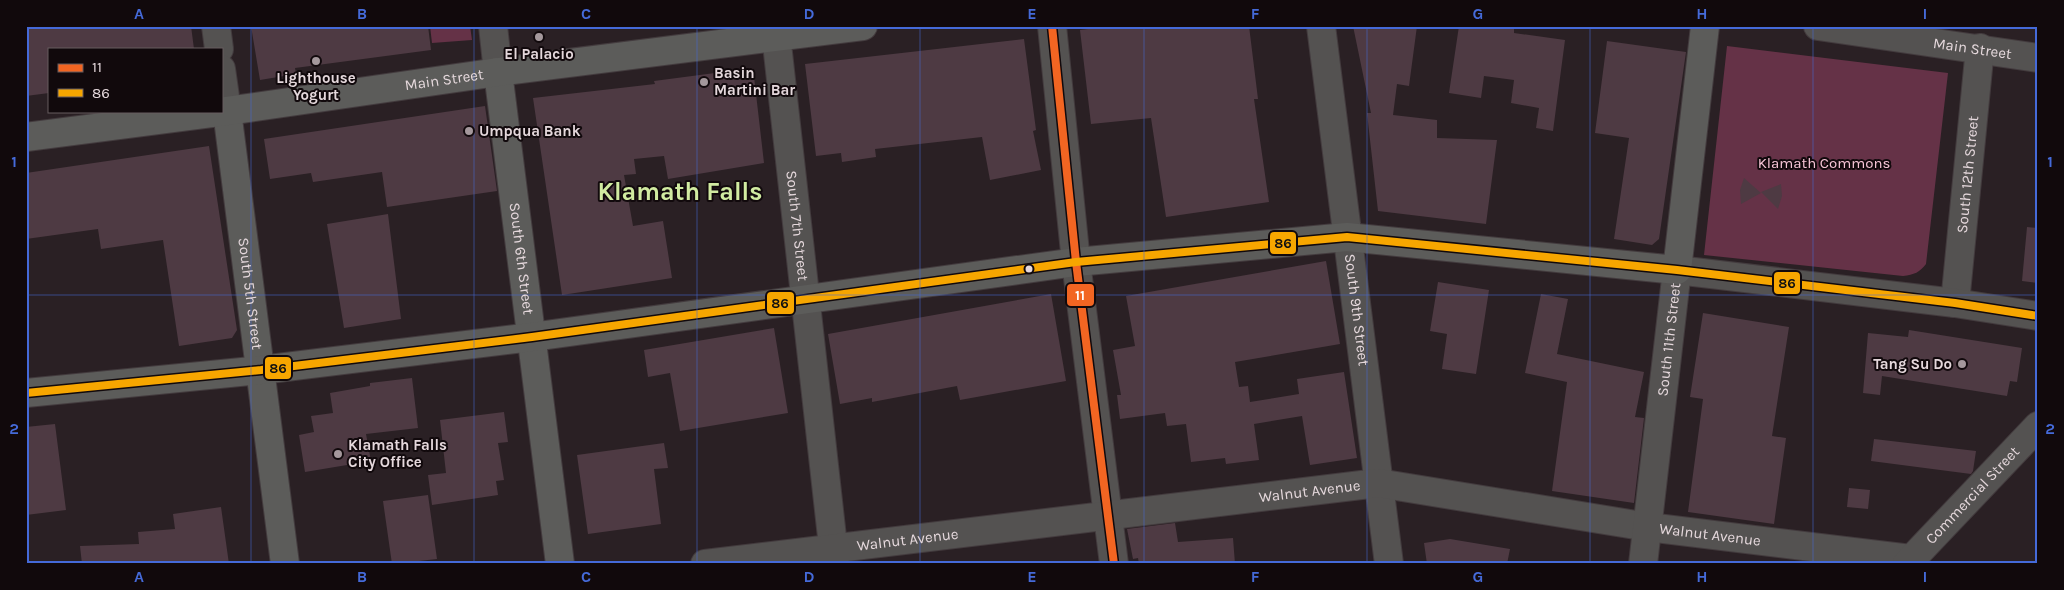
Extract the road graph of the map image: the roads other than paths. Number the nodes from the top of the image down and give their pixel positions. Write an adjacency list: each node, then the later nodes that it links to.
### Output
1 (216, 26): 9 (street)
2 (493, 26): 12 (street)
3 (863, 26): 8 (main road, Main Street)
4 (1052, 26): 19 (street)
5 (1321, 26): 18 (street, South 9th Street)
6 (1706, 26): 20 (main road, South 11th Street)
7 (1818, 26): 10 (street, Main Street)
8 (776, 32): 12 (main road, Main Street); 21 (street, South 7th Street)
9 (219, 48)
10 (1980, 48): 11 (street, Main Street); 22 (street, South 12th Street)
11 (2038, 58)
12 (498, 72): 14 (main road, Main Street); 24 (main road, South 6th Street)
13 (222, 76): 14 (street)
14 (227, 111): 16 (main road, Main Street); 25 (main road, South 5th Street)
15 (219, 112): 17 (main road, Main Street)
16 (222, 112)
17 (26, 137)
18 (1347, 237): 19 (main road); 20 (main road); 28 (street, South 9th Street)
19 (1076, 262): 21 (main road); 29 (street)
20 (1677, 270): 22 (street); 30 (street, South 11th Street)
21 (804, 299): 24 (main road); 31 (street, South 7th Street)
22 (1955, 303): 23 (street)
23 (2038, 316)
24 (532, 337): 25 (main road); 34 (main road, South 6th Street)
25 (261, 370): 26 (main road); 33 (main road, South 5th Street)
26 (26, 392)
27 (2038, 426): 32 (street, Commercial Street)
28 (1378, 483): 29 (street, Walnut Avenue); 30 (street, Walnut Avenue); 37 (street, South 9th Street)
29 (1107, 516): 31 (street, Walnut Avenue); 36 (street)
30 (1648, 527): 32 (street, Walnut Avenue); 38 (street, South 11th Street)
31 (834, 555): 35 (street, Walnut Avenue)
32 (1909, 561)
33 (285, 564)
34 (560, 564)
35 (705, 564)
36 (1114, 564)
37 (1388, 564)
38 (1643, 564)

